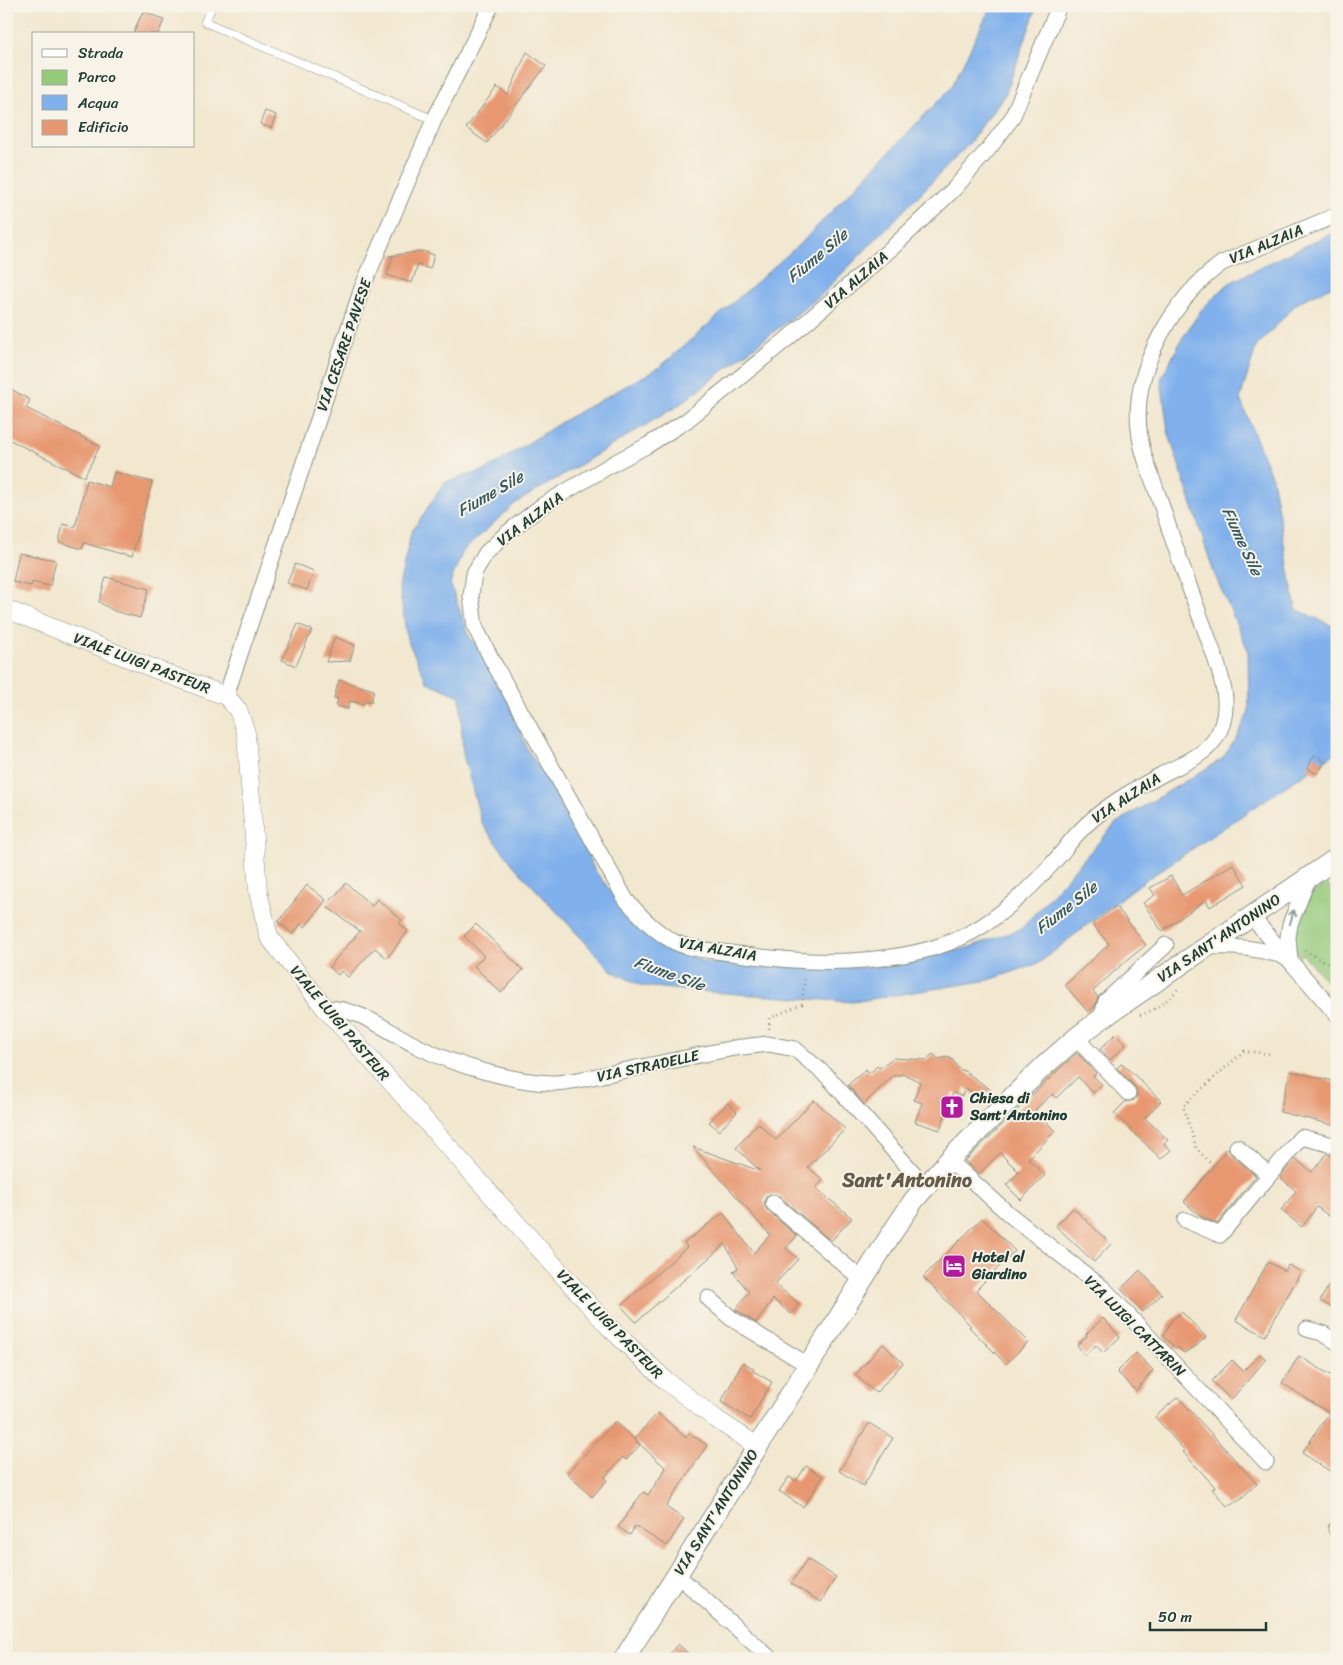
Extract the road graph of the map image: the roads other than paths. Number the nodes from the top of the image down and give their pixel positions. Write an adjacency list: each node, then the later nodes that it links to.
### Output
1 (212, 6): 4 (lane)
2 (491, 6): 4 (street, VIA CESARE PAVESE)
3 (1059, 6): 5 (street, VIA ALZAIA)
4 (434, 120): 7 (street, VIA CESARE PAVESE)
5 (1337, 215)
6 (6, 609): 7 (street, VIALE LUIGI PASTEUR)
7 (226, 696): 14 (street, VIALE LUIGI PASTEUR)
8 (1337, 858): 9 (main road, VIA SANT'ANTONINO)
9 (1309, 877): 10 (main road, VIA SANT'ANTONINO); 13 (street, one-way to 9)
10 (1251, 916): 12 (main road, VIA SANT'ANTONINO); 13 (street)
11 (1166, 945): 16 (street, VIA SANT'ANTONINO)
12 (1207, 946): 13 (street); 16 (main road, VIA SANT'ANTONINO)
13 (1288, 959): 15 (street)
14 (325, 1008): 23 (street, VIA STRADELLE); 31 (street, VIALE LUIGI PASTEUR)
15 (1337, 1015)
16 (1101, 1019): 17 (main road, VIA SANT'ANTONINO)
17 (1076, 1038): 18 (street); 21 (main road, VIA SANT'ANTONINO)
18 (1128, 1093)
19 (1337, 1146): 22 (street)
20 (1237, 1147): 22 (street)
21 (949, 1160): 23 (main road, VIA SANT'ANTONINO); 32 (street, VIA LUIGI CATTARIN)
22 (1269, 1176): 25 (street)
23 (926, 1187): 26 (main road, VIA SANT'ANTONINO)
24 (773, 1203): 26 (street)
25 (1185, 1220)
26 (862, 1280): 30 (main road, VIA SANT'ANTONINO)
27 (708, 1298): 30 (street)
28 (1307, 1329): 29 (street)
29 (1337, 1342)
30 (808, 1365): 31 (main road, VIA SANT'ANTONINO)
31 (757, 1446): 33 (main road, VIA SANT'ANTONINO)
32 (1266, 1462)
33 (676, 1574): 34 (main road, VIA SANT'ANTONINO); 35 (street)
34 (624, 1659)
35 (771, 1659)

